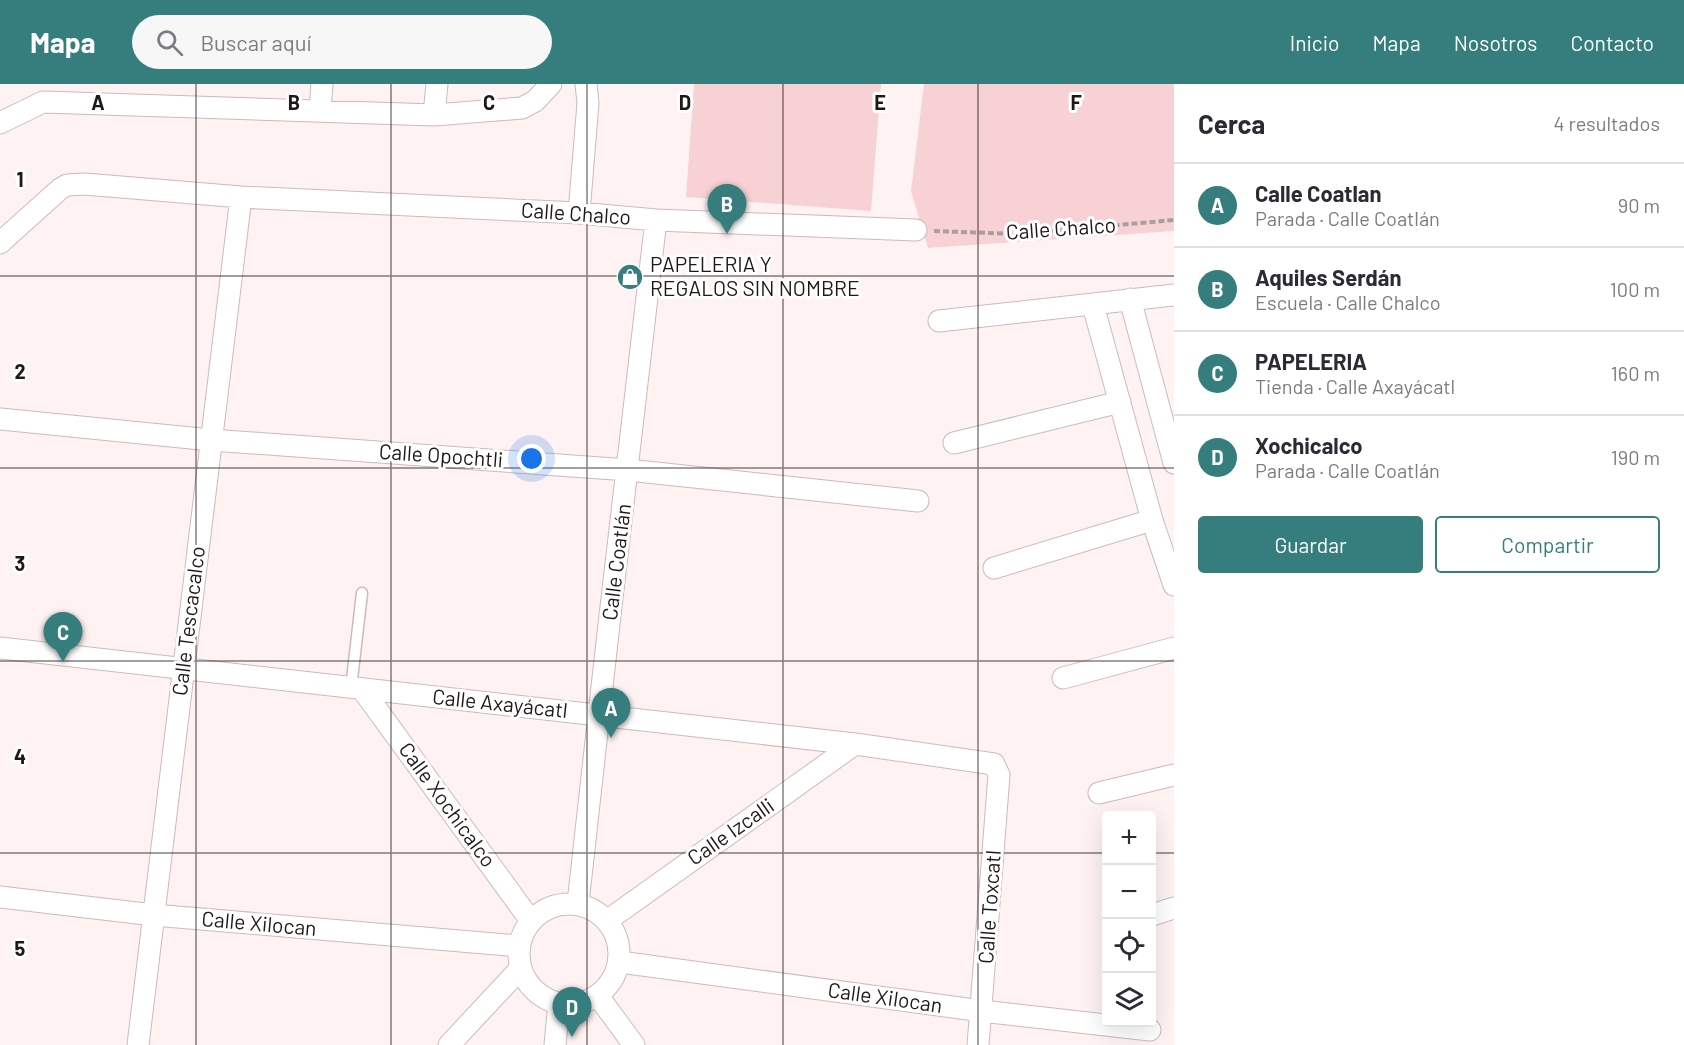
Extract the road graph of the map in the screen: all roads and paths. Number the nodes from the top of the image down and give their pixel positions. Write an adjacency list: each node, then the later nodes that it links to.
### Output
1 (322, 84): 6 (street)
2 (437, 84): 7 (street)
3 (551, 84): 7 (street)
4 (586, 84): 10 (street)
5 (44, 93): 6 (street); 8 (street)
6 (320, 110): 7 (street)
7 (434, 115)
8 (0, 123)
9 (241, 197): 10 (street, Calle Chalco); 14 (street, Calle Chalco); 21 (street, Calle Tescacalco)
10 (579, 213): 11 (street, Calle Chalco)
11 (656, 220): 13 (street, Calle Chalco); 24 (street, Calle Coatlán)
12 (1174, 220): 13 (path, Calle Chalco)
13 (916, 230)
14 (0, 243)
15 (1174, 295): 16 (street)
16 (1112, 302): 17 (street); 18 (street); 19 (street)
17 (939, 321)
18 (1120, 402): 22 (street); 26 (street)
19 (1168, 417): 23 (street)
20 (0, 419): 21 (street, Calle Opochtli)
21 (211, 440): 24 (street, Calle Opochtli); 32 (street, Calle Tescacalco)
22 (954, 443)
23 (1174, 463)
24 (628, 470): 25 (street, Calle Opochtli); 35 (street, Calle Coatlán)
25 (918, 501)
26 (1152, 520): 27 (street); 28 (street)
27 (994, 567)
28 (1174, 585)
29 (362, 593): 34 (lane)
30 (0, 648): 32 (street, Calle Axayácatl)
31 (1174, 648): 33 (street)
32 (183, 670): 34 (street, Calle Axayácatl); 44 (street, Calle Tescacalco)
33 (1063, 678)
34 (357, 688): 35 (street, Calle Axayácatl); 46 (street, Calle Xochicalco)
35 (598, 714): 36 (street, Calle Axayácatl); 41 (street, Calle Coatlán)
36 (855, 744): 37 (street, Calle Axayácatl); 45 (street, Calle Izcalli)
37 (998, 768): 52 (street, Calle Toxcatl)
38 (1174, 774): 39 (street)
39 (1099, 794)
40 (0, 897): 44 (street, Calle Xilocan)
41 (578, 903): 45 (street); 46 (street)
42 (1174, 908): 43 (street)
43 (1156, 914)
44 (154, 915): 47 (street, Calle Xilocan); 54 (street, Calle Tescacalco)
45 (608, 920): 48 (street)
46 (531, 921): 47 (street)
47 (519, 946): 49 (street)
48 (620, 962): 50 (street); 52 (street, Calle Xilocan)
49 (520, 969): 51 (street); 55 (street)
50 (598, 996): 51 (street); 57 (street)
51 (559, 1004): 56 (street)
52 (982, 1011): 53 (street, Calle Xilocan); 58 (street, Calle Toxcatl)
53 (1150, 1030)
54 (138, 1045)
55 (449, 1045)
56 (555, 1045)
57 (634, 1045)
58 (978, 1045)

